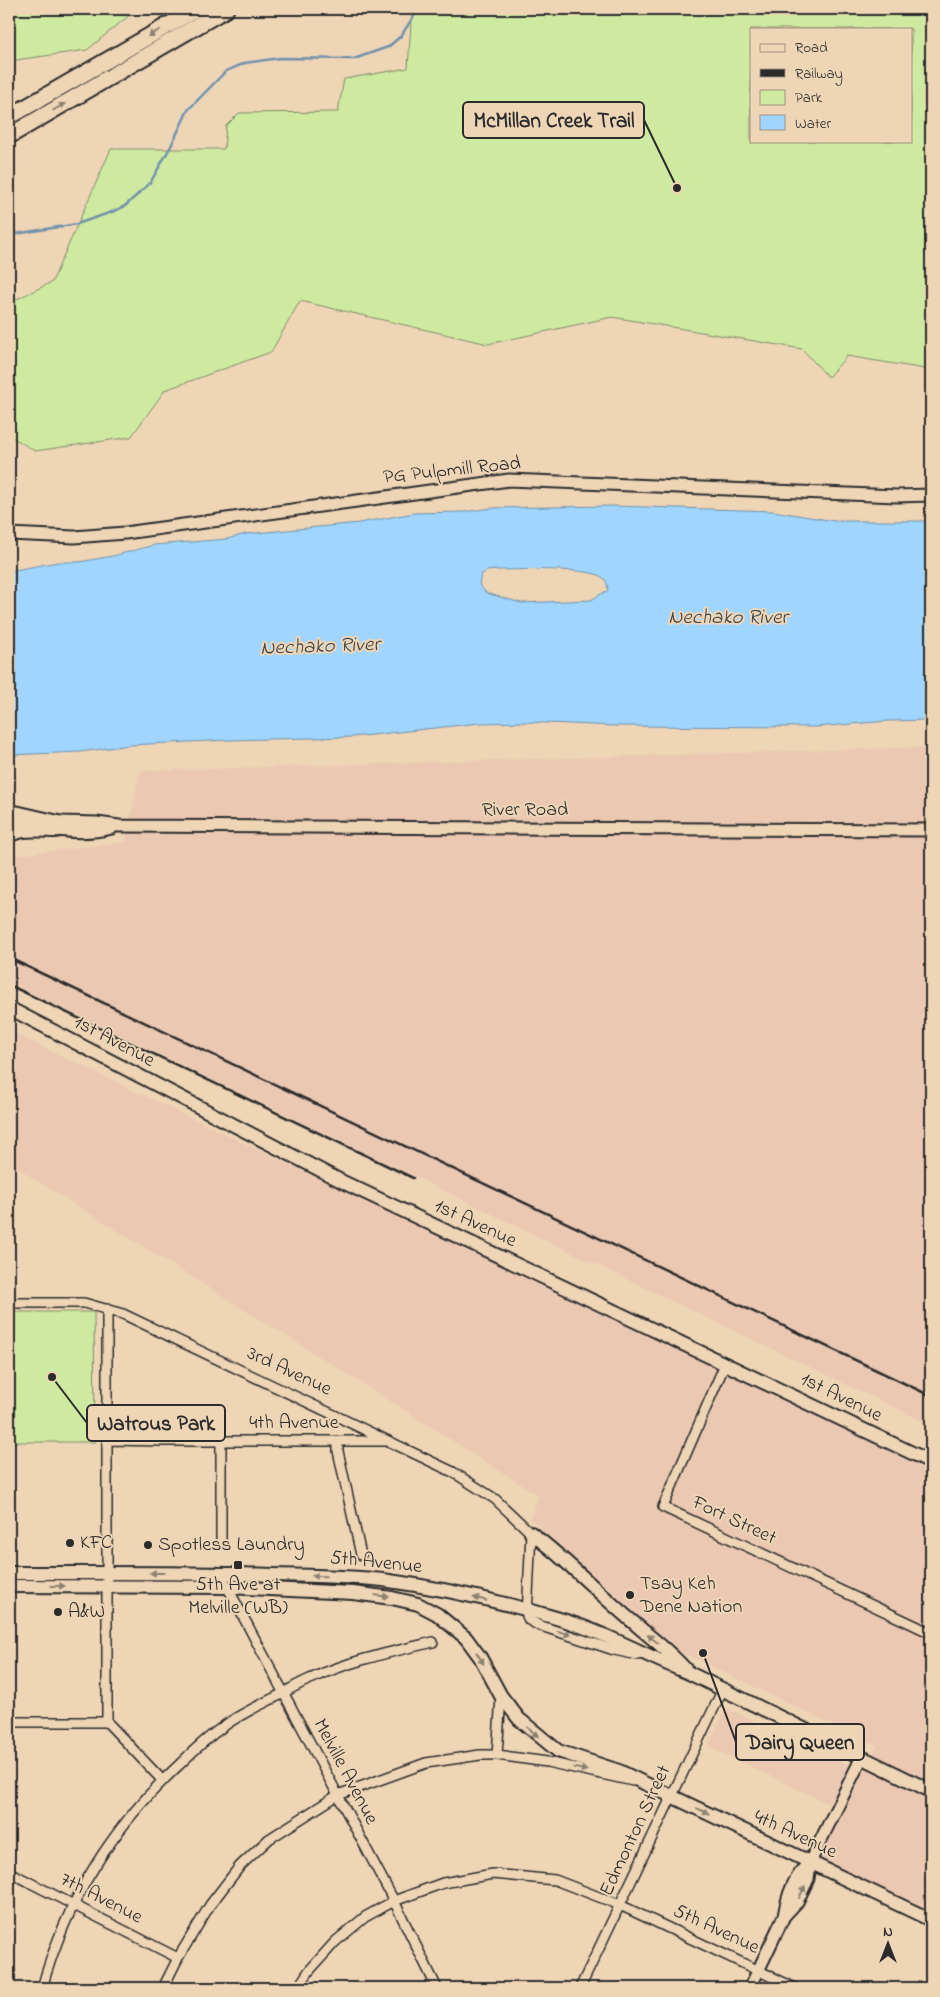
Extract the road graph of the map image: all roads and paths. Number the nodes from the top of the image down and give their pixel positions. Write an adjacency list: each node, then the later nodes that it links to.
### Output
1 (196, 9): 3 (highway, one-way to 3)
2 (226, 9): 4 (highway, one-way to 2)
3 (9, 117)
4 (13, 134): 5 (highway)
5 (9, 149)
6 (931, 495): 7 (street, PG Pulpmill Road)
7 (9, 534)
8 (9, 810): 10 (street, River Road)
9 (9, 819): 12 (street, River Road)
10 (119, 826): 11 (street, River Road); 12 (street, River Road)
11 (931, 830)
12 (56, 831): 13 (main road)
13 (9, 836)
14 (9, 1008): 17 (main road, 1st Avenue)
15 (9, 1303): 16 (street, 3rd Avenue)
16 (107, 1309): 18 (street); 19 (street, 3rd Avenue)
17 (725, 1364): 22 (main road, 1st Avenue); 33 (street, Fort Street)
18 (107, 1440): 20 (street, 4th Avenue); 28 (street)
19 (391, 1441): 21 (street, 4th Avenue); 23 (street, 3rd Avenue)
20 (221, 1442): 21 (street, 4th Avenue); 24 (street)
21 (338, 1442): 25 (street)
22 (931, 1462)
23 (531, 1533): 32 (street); 35 (main road, one-way to 23)
24 (221, 1541)
25 (361, 1556)
26 (9, 1573): 28 (main road, 5th Avenue)
27 (220, 1573): 28 (main road, 5th Avenue, one-way to 28); 30 (street, Melville Avenue); 32 (main road, 5th Avenue, one-way to 27)
28 (107, 1580): 29 (main road, 5th Avenue, one-way to 28); 30 (main road, 5th Avenue); 40 (street)
29 (9, 1586)
30 (228, 1587): 31 (main road, 5th Avenue, one-way to 31); 37 (street, Melville Avenue)
31 (418, 1604): 38 (main road, 4th Avenue, one-way to 38)
32 (527, 1610): 35 (main road, 5th Avenue)
33 (931, 1633)
34 (433, 1642): 37 (street)
35 (689, 1673): 36 (main road)
36 (723, 1689): 42 (main road); 47 (street, Edmonton Street)
37 (284, 1693): 43 (street); 46 (street, Melville Avenue)
38 (501, 1696): 41 (street); 44 (main road, 4th Avenue, one-way to 44)
39 (9, 1722): 40 (street)
40 (107, 1722): 43 (street)
41 (497, 1755): 44 (street, 4th Avenue, one-way to 44); 46 (street, 4th Avenue)
42 (862, 1757): 45 (main road); 48 (street)
43 (162, 1780): 51 (street)
44 (643, 1783): 47 (main road, 4th Avenue)
45 (931, 1790)
46 (338, 1795): 50 (street, Melville Avenue); 54 (street, 4th Avenue)
47 (671, 1796): 48 (main road, 4th Avenue, one-way to 48); 52 (street, Edmonton Street)
48 (810, 1862): 53 (main road, 4th Avenue); 55 (street)
49 (9, 1872): 51 (street, 7th Avenue)
50 (394, 1901): 52 (street, 5th Avenue); 58 (street, 5th Avenue); 59 (street, Melville Avenue)
51 (73, 1905): 54 (street, 7th Avenue); 56 (street)
52 (620, 1905): 55 (street, 5th Avenue); 60 (street, Edmonton Street)
53 (931, 1920)
54 (178, 1958): 57 (street, 4th Avenue)
55 (758, 1971): 61 (street); 62 (street, 5th Avenue)
56 (42, 1988)
57 (164, 1988)
58 (298, 1988)
59 (437, 1988)
60 (580, 1988)
61 (750, 1988)
62 (795, 1988)

